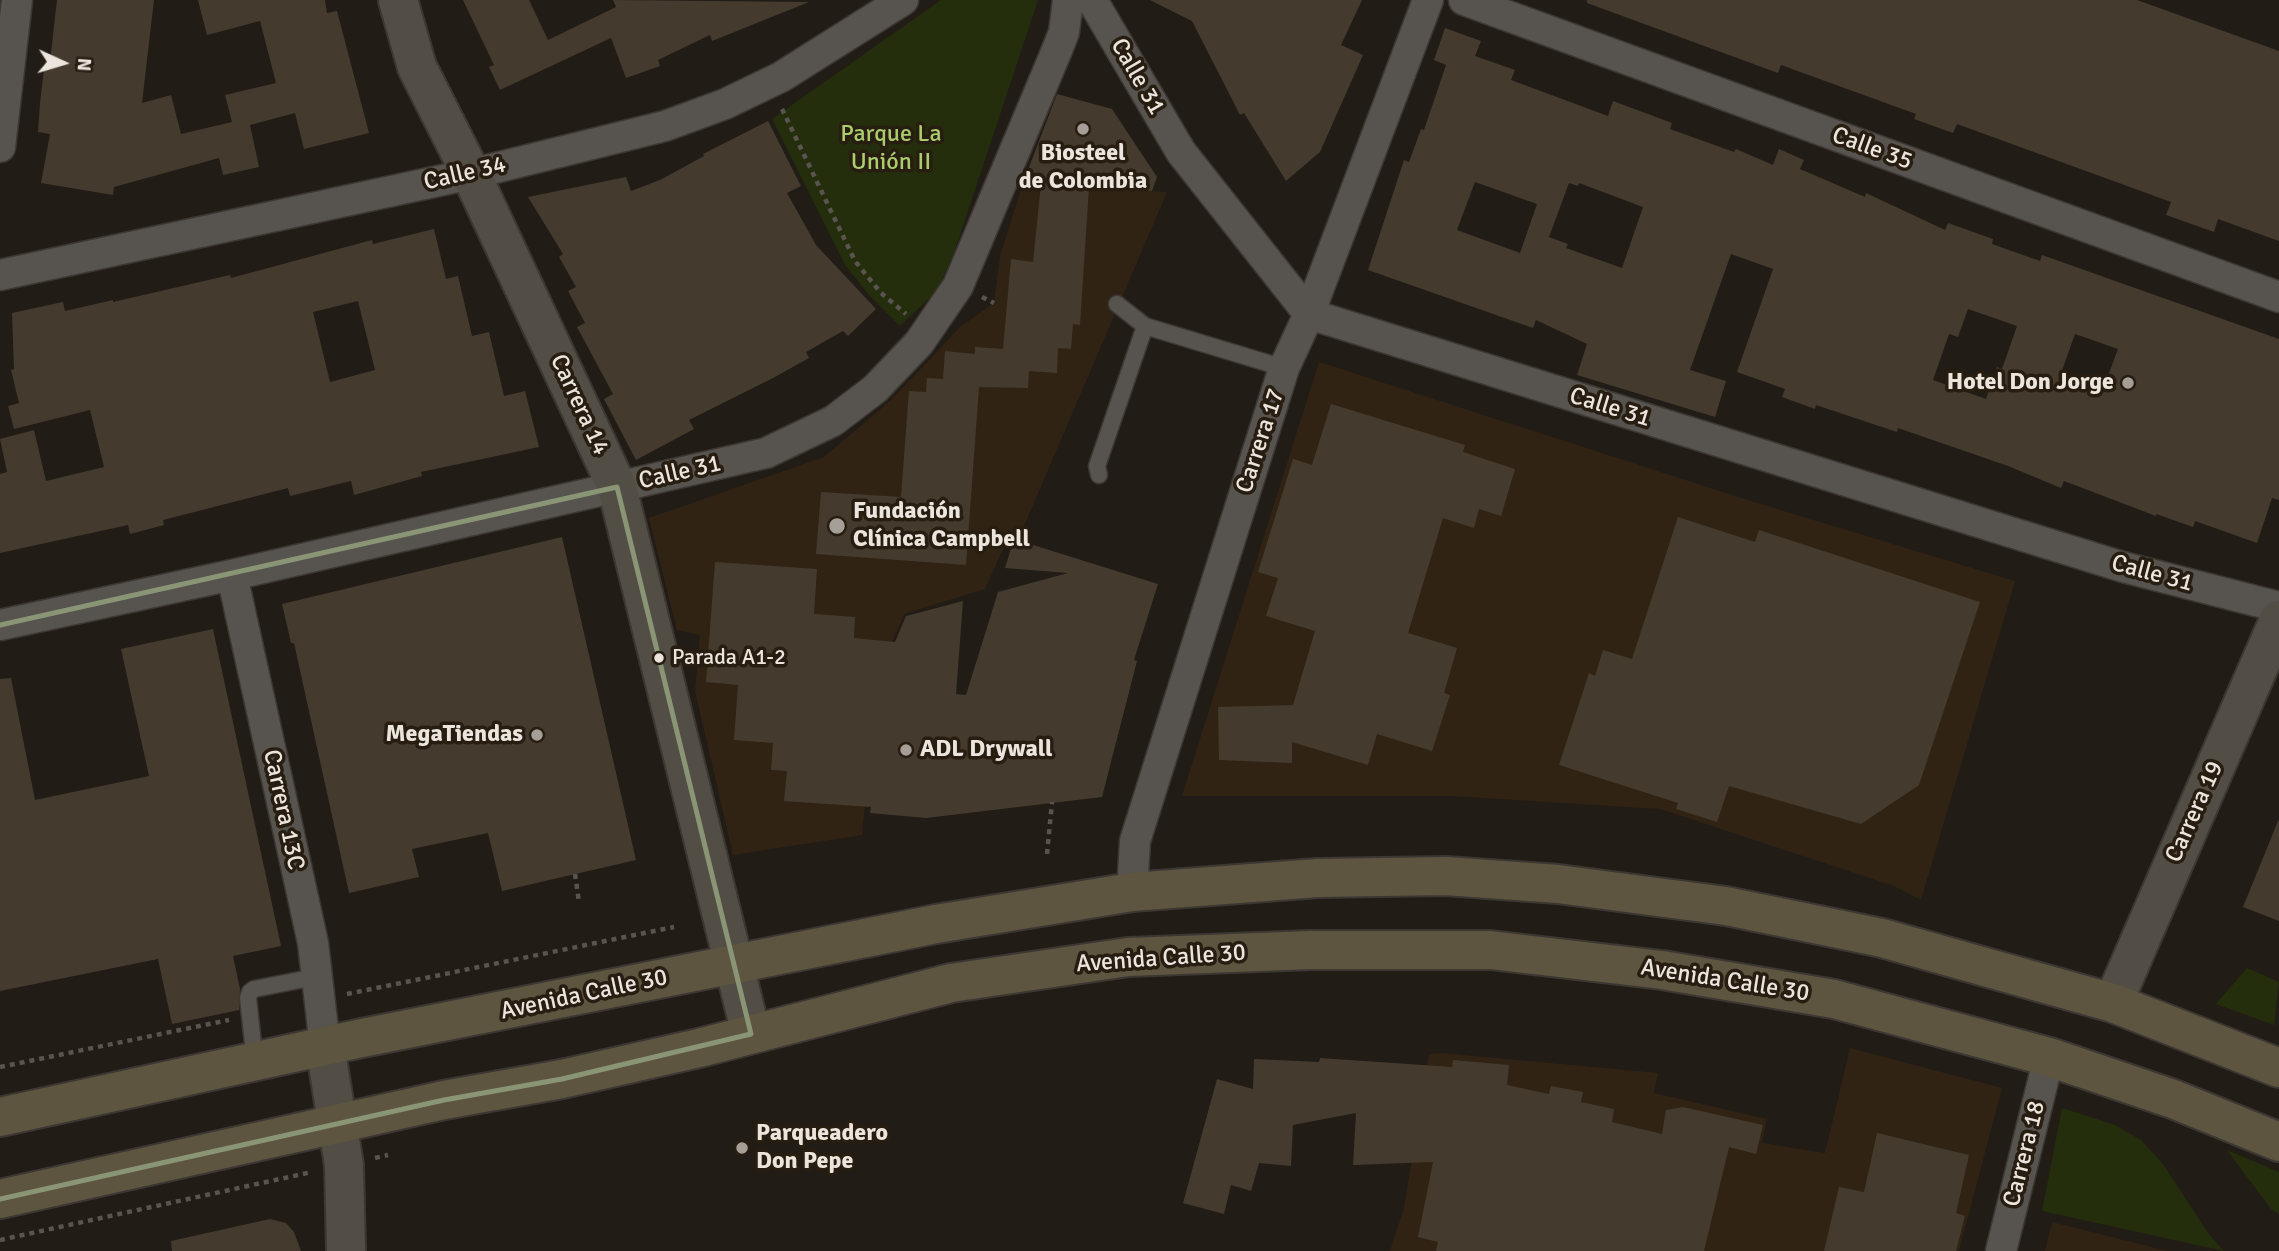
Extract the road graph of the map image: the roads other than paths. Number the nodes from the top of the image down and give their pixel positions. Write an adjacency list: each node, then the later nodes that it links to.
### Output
1 (17, 0): 8 (street)
2 (398, 0): 9 (street, Carrera 14)
3 (903, 0): 9 (street, Calle 34)
4 (1068, 0): 17 (street, Calle 31)
5 (1092, 0): 13 (street, Calle 31)
6 (1428, 0): 13 (street, Carrera 17)
7 (1464, 0): 11 (street, Calle 35)
8 (0, 147)
9 (471, 174): 10 (street, Calle 34); 17 (street, Carrera 14)
10 (0, 275)
11 (2279, 298)
12 (1117, 304): 14 (lane)
13 (1309, 314): 15 (street, Carrera 17); 19 (street, Calle 31)
14 (1145, 326): 15 (lane); 16 (lane)
15 (1284, 368): 22 (street, Carrera 17)
16 (1099, 475)
17 (617, 487): 18 (street, Calle 31); 23 (street, Carrera 14)
18 (232, 576): 21 (street, Calle 31); 24 (street, Carrera 13C)
19 (2279, 607)
20 (2279, 620): 25 (street, Carrera 19)
21 (0, 625)
22 (1132, 892): 23 (highway, Avenida Calle 30); 25 (highway, Avenida Calle 30)
23 (736, 964): 26 (street, Carrera 14); 27 (highway, Avenida Calle 30)
24 (315, 977): 27 (street, Carrera 13C); 29 (lane)
25 (2113, 1003): 30 (highway, Avenida Calle 30)
26 (751, 1034): 28 (highway, Avenida Calle 30); 32 (highway, Avenida Calle 30)
27 (325, 1046): 29 (highway, Avenida Calle 30); 32 (street)
28 (2049, 1057): 33 (highway, Avenida Calle 30); 36 (street, Carrera 18)
29 (255, 1062): 31 (highway, Avenida Calle 30)
30 (2279, 1068)
31 (0, 1117)
32 (337, 1125): 34 (highway, Avenida Calle 30); 35 (street)
33 (2279, 1142)
34 (0, 1199)
35 (346, 1251)
36 (2001, 1251)

